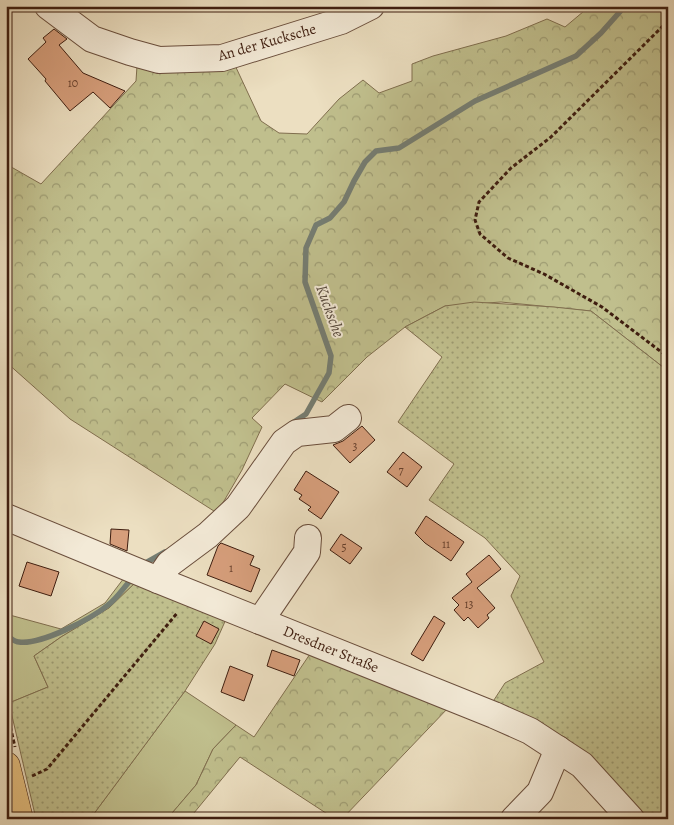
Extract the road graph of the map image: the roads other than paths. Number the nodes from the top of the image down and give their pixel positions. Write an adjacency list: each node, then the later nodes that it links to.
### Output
1 (48, 6): 2 (street, An der Kucksche)
2 (371, 6)
3 (348, 418): 6 (street)
4 (6, 517): 6 (street, Dresdner Straße)
5 (308, 538): 7 (street)
6 (158, 580): 7 (street, Dresdner Straße)
7 (260, 621): 8 (street, Dresdner Straße)
8 (558, 749): 11 (street); 12 (street, Dresdner Straße)
9 (6, 766): 10 (main road)
10 (18, 819)
11 (514, 819)
12 (630, 819)

